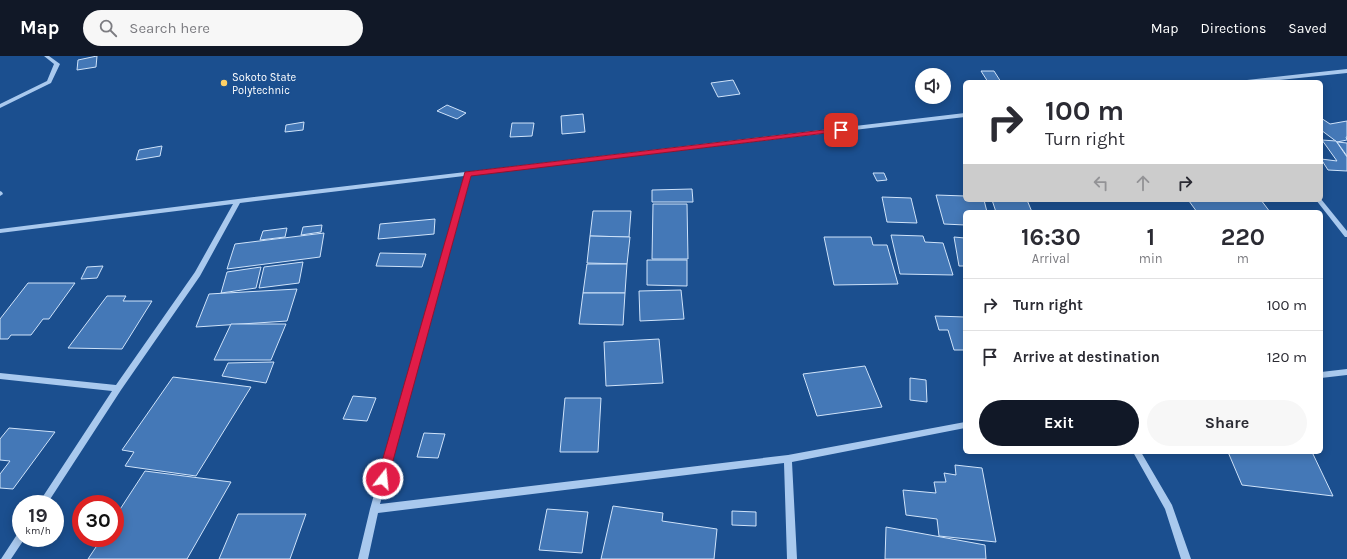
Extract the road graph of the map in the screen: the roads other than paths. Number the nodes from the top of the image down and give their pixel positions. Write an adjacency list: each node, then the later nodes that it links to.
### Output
1 (46, 56): 4 (street)
2 (1347, 71): 3 (street)
3 (1265, 80)
4 (0, 106)
5 (963, 115): 6 (street)
6 (468, 174): 7 (street); 19 (street)
7 (238, 201): 9 (street); 14 (street)
8 (1321, 202): 10 (street)
9 (0, 231)
10 (1347, 235)
11 (1347, 372): 12 (street)
12 (1323, 375)
13 (0, 376): 14 (street)
14 (118, 388): 18 (street)
15 (963, 425): 17 (street)
16 (1138, 454): 24 (street)
17 (788, 459): 19 (street); 23 (street)
18 (48, 495)
19 (374, 509): 22 (street)
20 (14, 547): 21 (street)
21 (6, 559)
22 (363, 559)
23 (792, 559)
24 (1186, 559)

